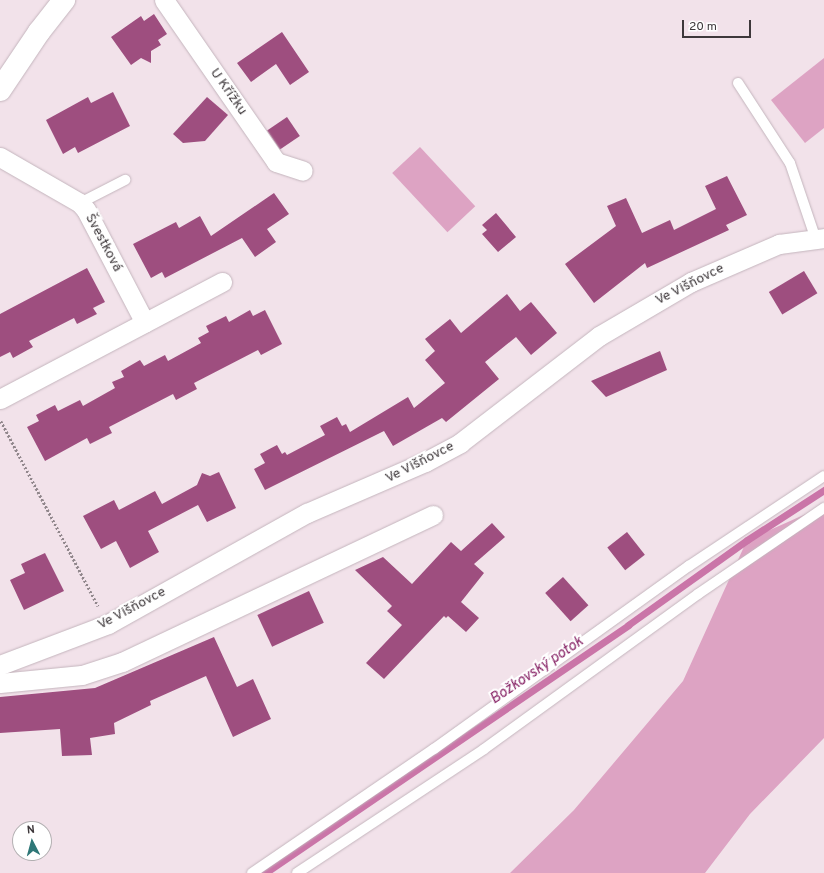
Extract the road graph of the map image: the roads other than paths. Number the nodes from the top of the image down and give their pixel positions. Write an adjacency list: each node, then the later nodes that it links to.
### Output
1 (64, 0): 4 (street)
2 (164, 0): 6 (street, U Křížku)
3 (738, 84): 9 (lane)
4 (0, 90)
5 (0, 157): 8 (street, Švestková)
6 (303, 171)
7 (125, 180): 8 (lane)
8 (80, 203): 11 (street, Švestková)
9 (820, 239): 16 (street, Ve Višňovce)
10 (222, 282): 11 (street)
11 (145, 323): 12 (street)
12 (0, 399)
13 (824, 476): 18 (lane)
14 (824, 508): 19 (lane)
15 (433, 515): 17 (street)
16 (0, 665)
17 (0, 683)
18 (252, 873)
19 (297, 873)

